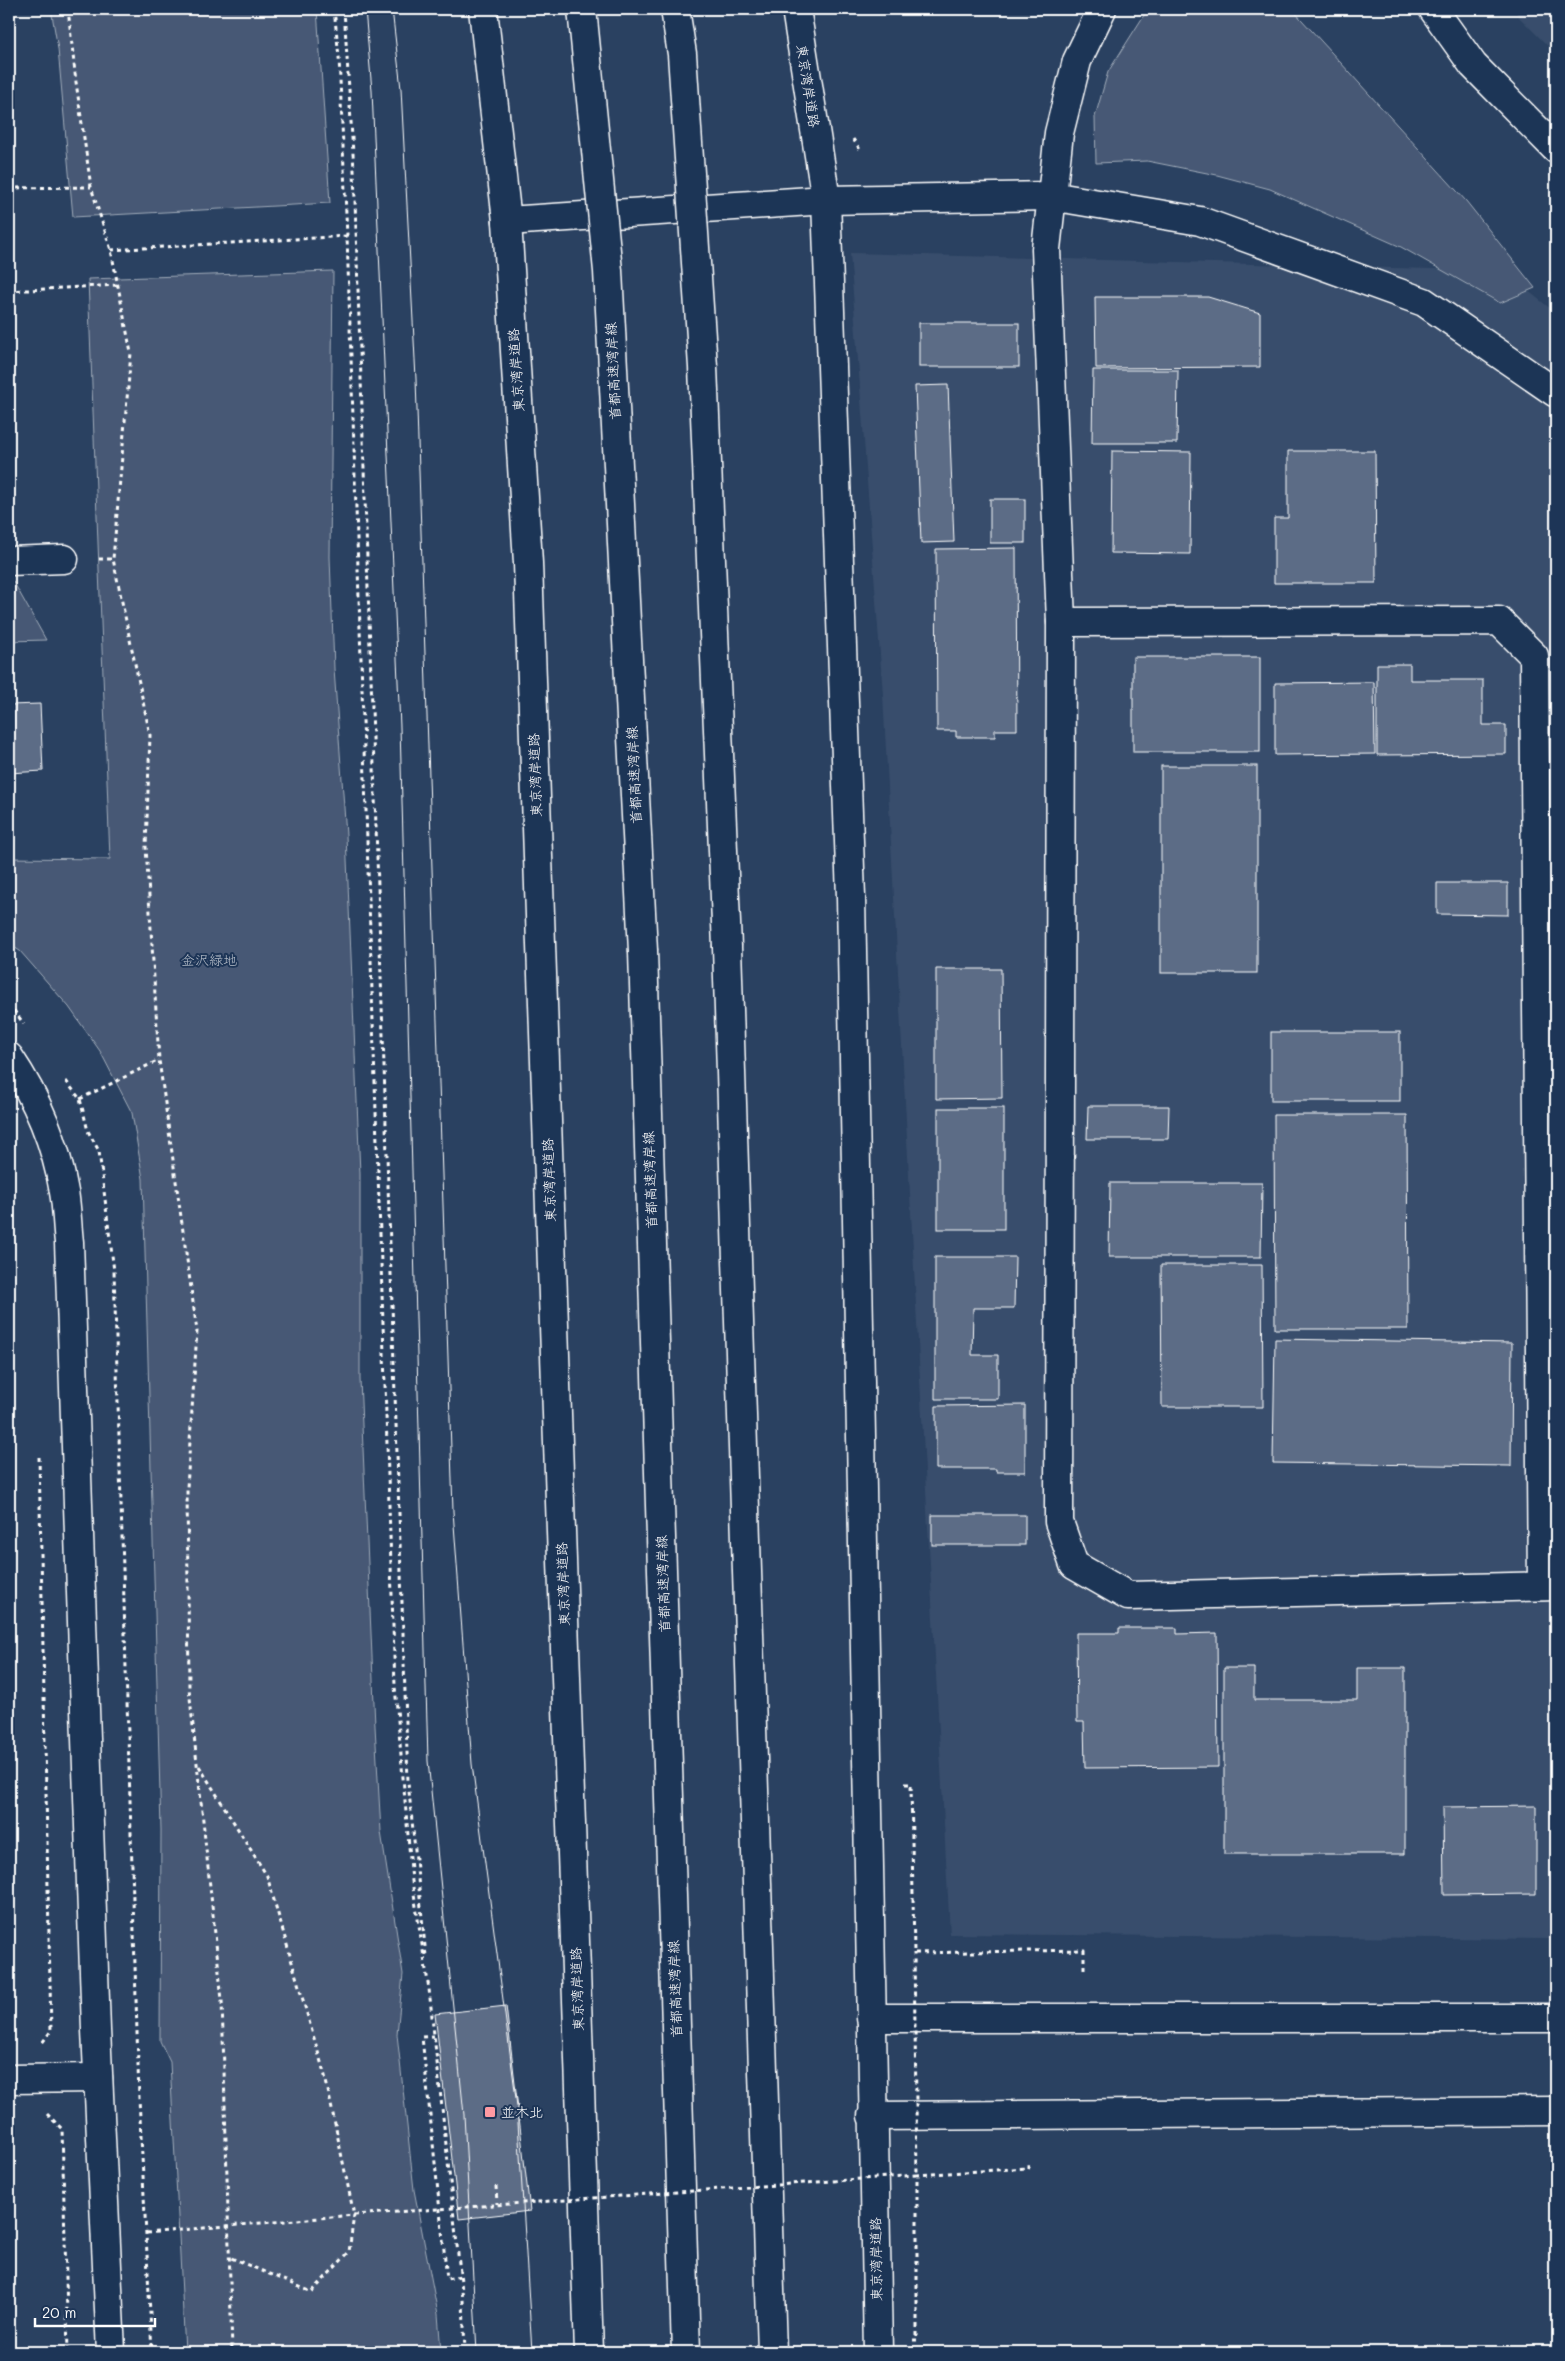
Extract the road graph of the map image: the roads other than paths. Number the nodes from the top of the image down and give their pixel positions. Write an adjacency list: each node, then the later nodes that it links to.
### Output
1 (483, 9): 10 (main road, 東京湾岸道路)
2 (582, 9): 25 (main road, 首都高速湾岸線, bridge)
3 (675, 9): 26 (main road, bridge)
4 (796, 9): 9 (main road, 東京湾岸道路)
5 (1102, 9): 8 (main road)
6 (1433, 9): 7 (main road)
7 (1556, 149)
8 (1051, 196): 9 (main road); 11 (main road); 14 (main road)
9 (826, 200): 10 (main road); 17 (main road, 東京湾岸道路)
10 (507, 220): 24 (main road, 東京湾岸道路)
11 (1556, 394)
12 (64, 559): 13 (main road)
13 (9, 561)
14 (1061, 622): 16 (main road); 16 (main road)
15 (9, 1057): 19 (main road)
16 (1549, 1586)
17 (871, 2018): 18 (main road); 22 (main road, 東京湾岸道路)
18 (1556, 2018)
19 (98, 2078): 20 (main road); 23 (main road)
20 (9, 2079)
21 (1556, 2111): 22 (main road)
22 (872, 2116): 27 (main road, 東京湾岸道路)
23 (111, 2352)
24 (589, 2352)
25 (686, 2352)
26 (772, 2352)
27 (878, 2352)

